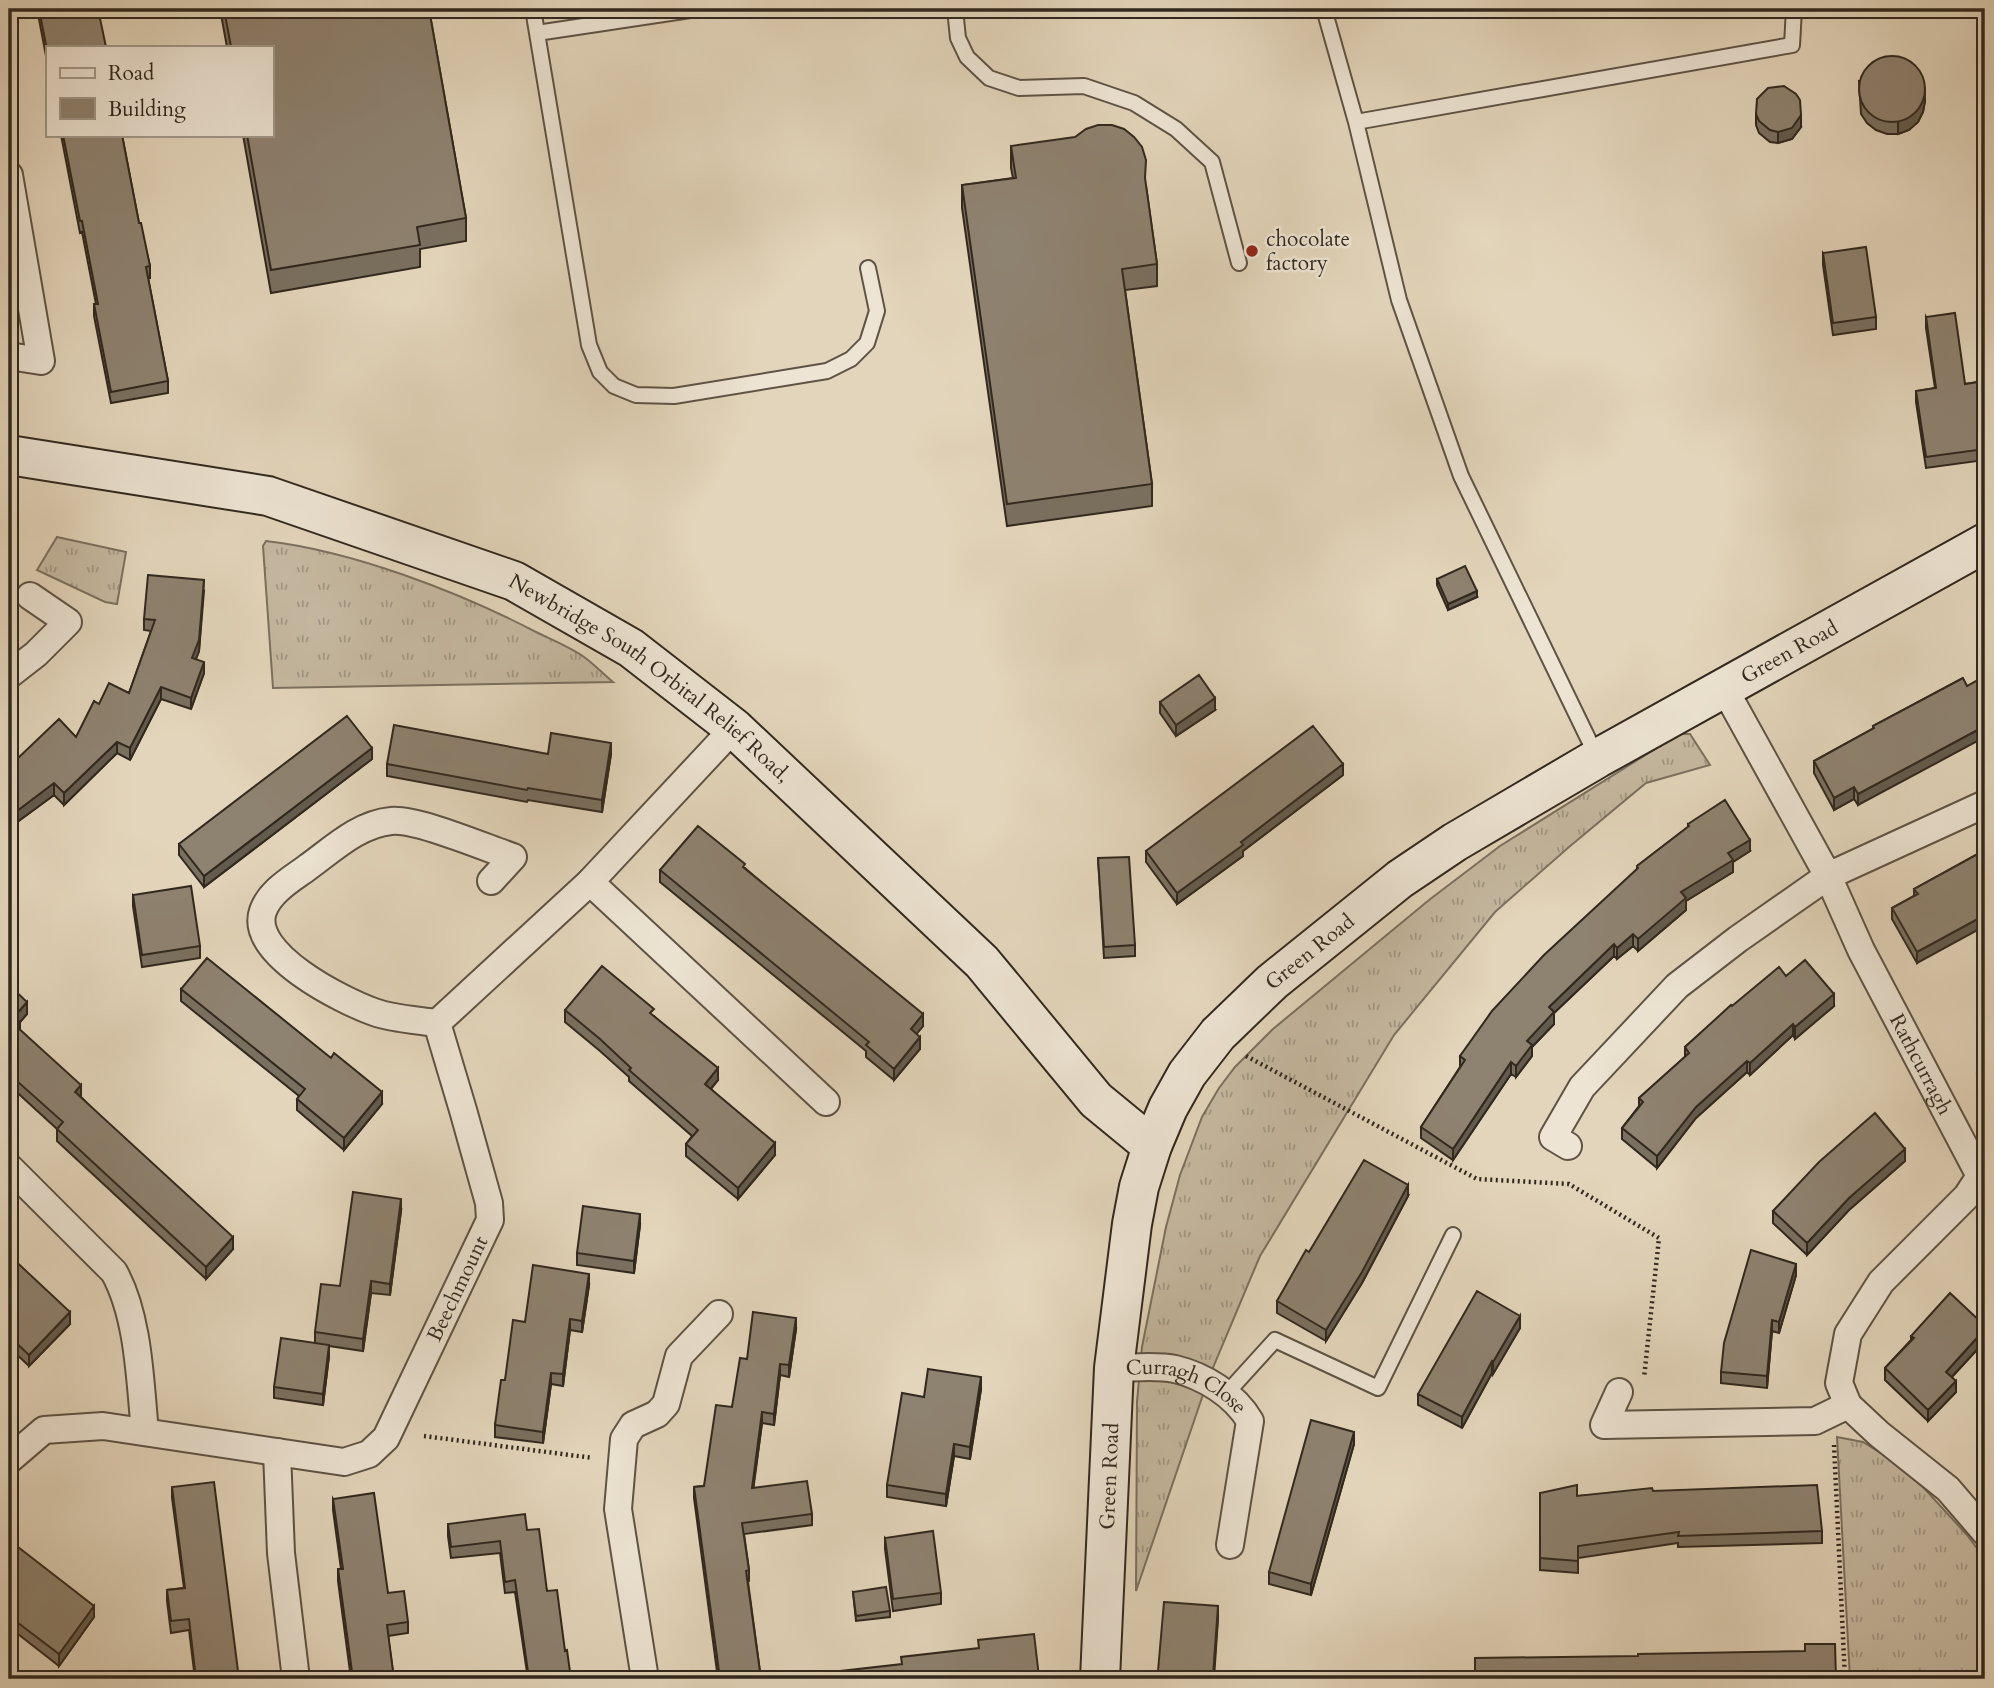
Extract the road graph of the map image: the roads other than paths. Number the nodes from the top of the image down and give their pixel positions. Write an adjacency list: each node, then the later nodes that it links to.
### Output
1 (533, 9): 6 (lane)
2 (696, 9): 6 (lane)
3 (955, 9): 9 (lane)
4 (1324, 9): 7 (lane)
5 (1794, 9): 7 (lane)
6 (537, 33): 10 (lane)
7 (1356, 122): 18 (lane)
8 (9, 175): 11 (street)
9 (1239, 263)
10 (868, 268)
11 (9, 356)
12 (9, 455): 17 (street, Newbridge South Orbital Relief Road,)
13 (1985, 543): 16 (street, Green Road)
14 (30, 597): 15 (street)
15 (9, 675)
16 (1724, 688): 18 (street, Green Road); 20 (street, Rathcurragh)
17 (734, 728): 22 (street); 25 (street, Newbridge South Orbital Relief Road,)
18 (1598, 758): 25 (street, Green Road)
19 (1985, 804): 20 (street)
20 (1828, 876): 26 (street); 28 (street, Rathcurragh)
21 (491, 881): 23 (street)
22 (590, 882): 23 (street); 24 (street)
23 (437, 1023): 36 (street, Beechmount)
24 (826, 1102)
25 (1152, 1146): 31 (street, Green Road)
26 (1568, 1146)
27 (9, 1167): 35 (street)
28 (1982, 1177): 34 (street, Rathcurragh)
29 (1453, 1234): 33 (lane)
30 (719, 1314): 41 (street)
31 (1114, 1368): 33 (street, Curragh Close); 42 (street, Green Road)
32 (1619, 1392): 34 (street)
33 (1226, 1394): 39 (street, Curragh Close)
34 (1848, 1405): 38 (street)
35 (145, 1432): 36 (street, Beechmount); 37 (street, Beechmount)
36 (277, 1452): 40 (street)
37 (9, 1460)
38 (1985, 1532)
39 (1230, 1545)
40 (296, 1679)
41 (645, 1679)
42 (1100, 1679)

